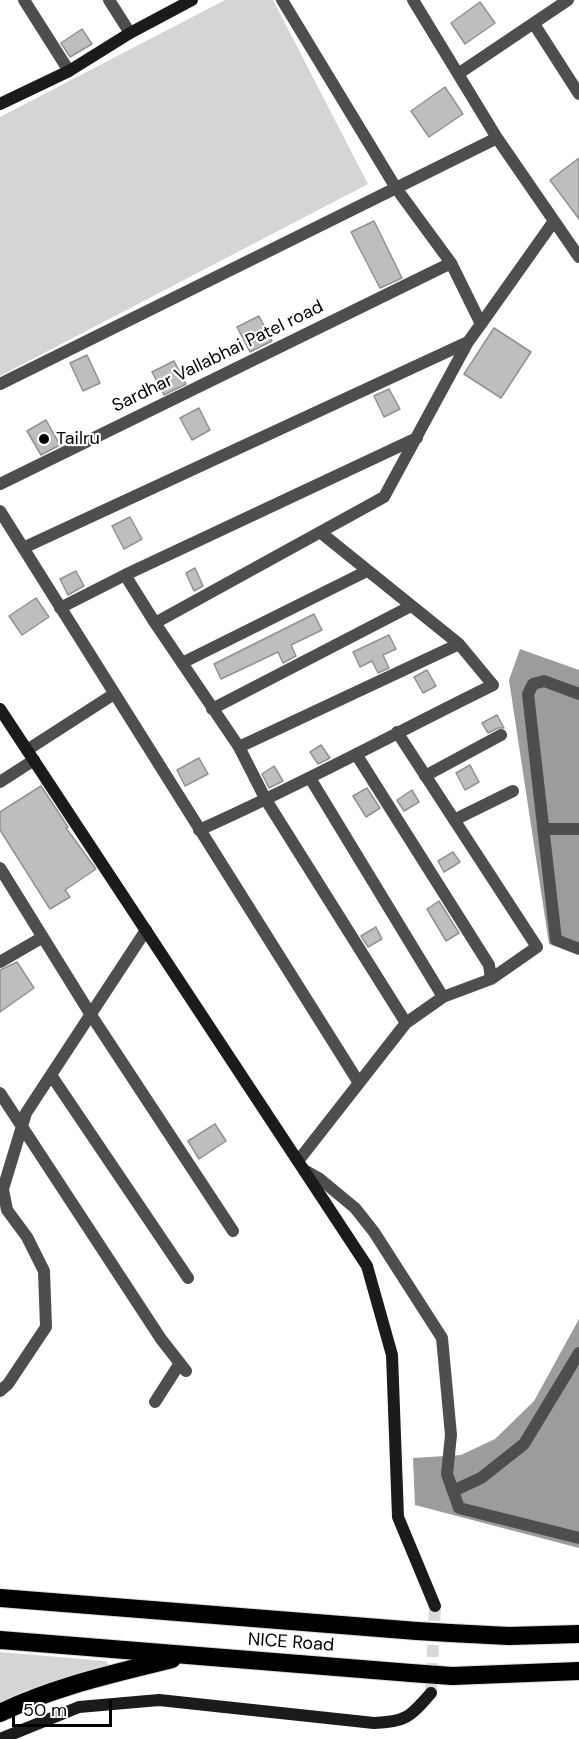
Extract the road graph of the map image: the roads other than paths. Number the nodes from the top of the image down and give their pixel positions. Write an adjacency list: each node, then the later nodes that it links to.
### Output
1 (24, 0): 9 (street)
2 (109, 0): 8 (street)
3 (282, 0): 14 (street)
4 (413, 0): 10 (street)
5 (568, 0): 7 (street)
6 (188, 1): 8 (street)
7 (534, 24): 10 (street); 11 (street)
8 (130, 33): 9 (street)
9 (69, 71): 12 (street)
10 (458, 74): 13 (street)
11 (579, 94)
12 (0, 104)
13 (497, 138): 14 (street); 15 (street)
14 (396, 188): 17 (street); 20 (street)
15 (554, 221): 16 (street); 18 (street)
16 (579, 257)
17 (451, 262): 18 (street); 22 (street, Sardhar Vallabhai Patel road)
18 (481, 324): 19 (street)
19 (468, 342): 21 (street); 25 (street)
20 (0, 384)
21 (417, 438): 24 (street); 27 (street)
22 (0, 484)
23 (0, 511): 25 (street)
24 (320, 532): 26 (street); 30 (street)
25 (23, 548): 29 (street)
26 (367, 571): 28 (street); 32 (street)
27 (125, 575): 29 (street); 30 (street)
28 (411, 606): 31 (street); 36 (street)
29 (60, 608): 33 (street)
30 (155, 623): 32 (street)
31 (459, 644): 37 (street); 39 (street)
32 (182, 663): 36 (street)
33 (114, 694): 41 (street); 50 (street)
34 (579, 694): 48 (street)
35 (0, 709): 41 (street)
36 (212, 709): 39 (street)
37 (397, 732): 40 (street); 42 (street)
38 (501, 735): 42 (street)
39 (239, 747): 46 (street)
40 (356, 754): 43 (street); 56 (street)
41 (31, 755): 44 (street); 52 (street)
42 (425, 776): 47 (street)
43 (310, 778): 46 (street); 57 (street)
44 (0, 782)
45 (513, 791): 47 (street)
46 (266, 800): 50 (street); 59 (street)
47 (454, 820): 56 (street)
48 (543, 829): 49 (street); 54 (street)
49 (579, 829)
50 (199, 830): 61 (street)
51 (0, 868): 53 (street)
52 (146, 930): 58 (street); 64 (street)
53 (43, 937): 55 (street); 58 (street)
54 (579, 949)
55 (0, 962)
56 (491, 979): 57 (street)
57 (443, 996): 59 (street)
58 (91, 1015): 60 (street); 66 (street)
59 (406, 1023): 61 (street)
60 (51, 1075): 63 (street); 67 (street)
61 (359, 1083): 64 (street)
62 (0, 1093): 63 (street)
63 (22, 1126): 65 (street); 70 (street)
64 (301, 1165): 71 (street); 74 (street)
65 (3, 1215): 69 (street)
66 (233, 1231)
67 (188, 1278)
68 (579, 1353): 71 (street)
69 (0, 1390)
70 (155, 1401)
71 (453, 1491): 72 (street)
72 (579, 1538)
73 (0, 1598): 75 (highway, NICE Road, bridge)
74 (435, 1606)
75 (579, 1634)
76 (0, 1640): 77 (highway, NICE Road)
77 (186, 1656): 78 (highway, NICE Road, bridge); 80 (highway)
78 (579, 1671)
79 (431, 1693): 81 (street)
80 (0, 1713)
81 (0, 1739)

